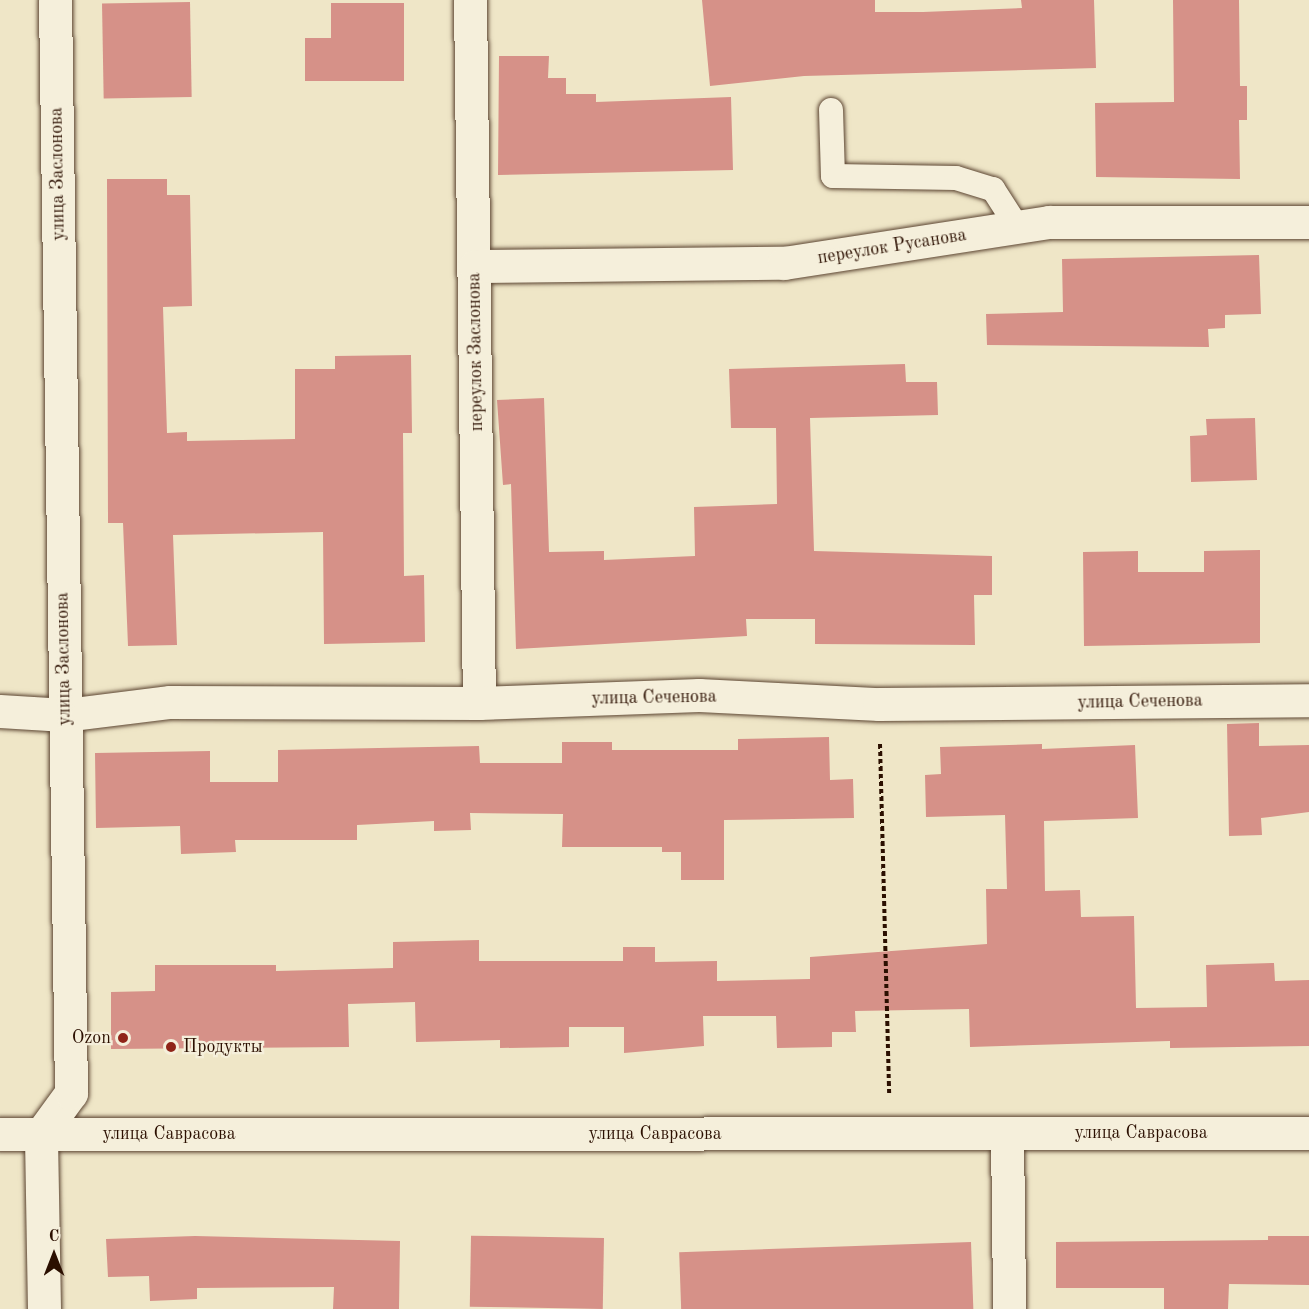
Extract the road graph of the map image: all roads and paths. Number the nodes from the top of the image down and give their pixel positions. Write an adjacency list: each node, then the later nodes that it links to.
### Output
1 (56, 0): 11 (street, улица Заслонова)
2 (470, 0): 6 (street, переулок Заслонова)
3 (831, 110): 5 (lane)
4 (1309, 222): 5 (street, переулок Русанова)
5 (1018, 228): 6 (street, переулок Русанова)
6 (475, 266): 8 (street, переулок Заслонова)
7 (1309, 700): 9 (street, улица Сеченова)
8 (479, 703): 9 (street, улица Сеченова); 11 (street, улица Сеченова)
9 (879, 704): 12 (path)
10 (0, 711): 11 (street, улица Сеченова)
11 (65, 715): 15 (street, улица Заслонова)
12 (889, 1098)
13 (1309, 1132): 16 (street, улица Саврасова)
14 (0, 1134): 15 (street, улица Саврасова)
15 (41, 1134): 16 (street, улица Саврасова); 17 (street)
16 (1007, 1134): 18 (street)
17 (44, 1309)
18 (1009, 1309)

